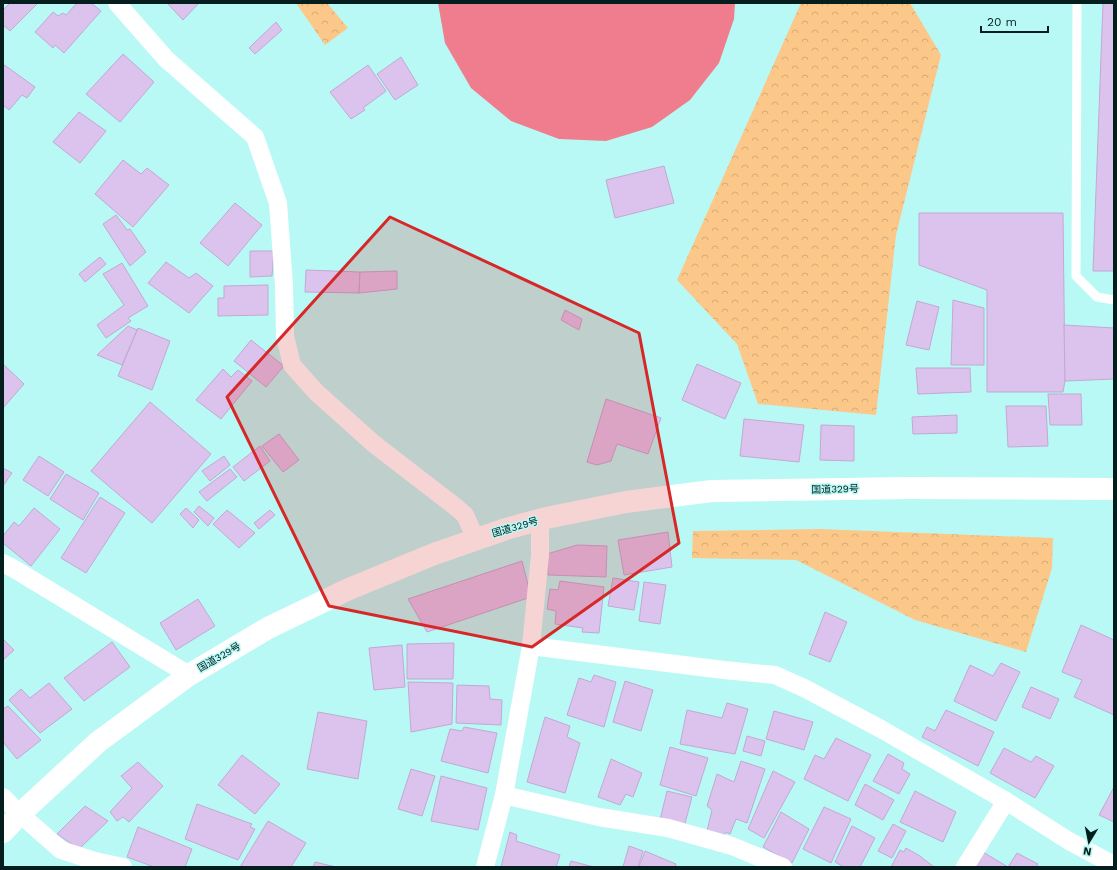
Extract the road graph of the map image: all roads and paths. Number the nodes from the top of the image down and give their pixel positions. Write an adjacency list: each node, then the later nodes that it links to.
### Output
1 (117, 3): 6 (street)
2 (1077, 3): 3 (lane)
3 (1114, 300)
4 (1114, 489): 5 (highway, 国道329号)
5 (540, 520): 6 (highway, 国道329号); 8 (street)
6 (476, 539): 9 (highway, 国道329号)
7 (3, 564): 9 (street)
8 (531, 646): 10 (street); 12 (street)
9 (189, 674): 13 (highway, 国道329号)
10 (504, 795): 17 (street); 18 (street)
11 (3, 797): 13 (street)
12 (1006, 801): 15 (street); 19 (street)
13 (20, 814): 14 (highway, 国道329号); 16 (street)
14 (3, 832)
15 (1114, 865)
16 (123, 867)
17 (485, 867)
18 (782, 867)
19 (965, 867)

